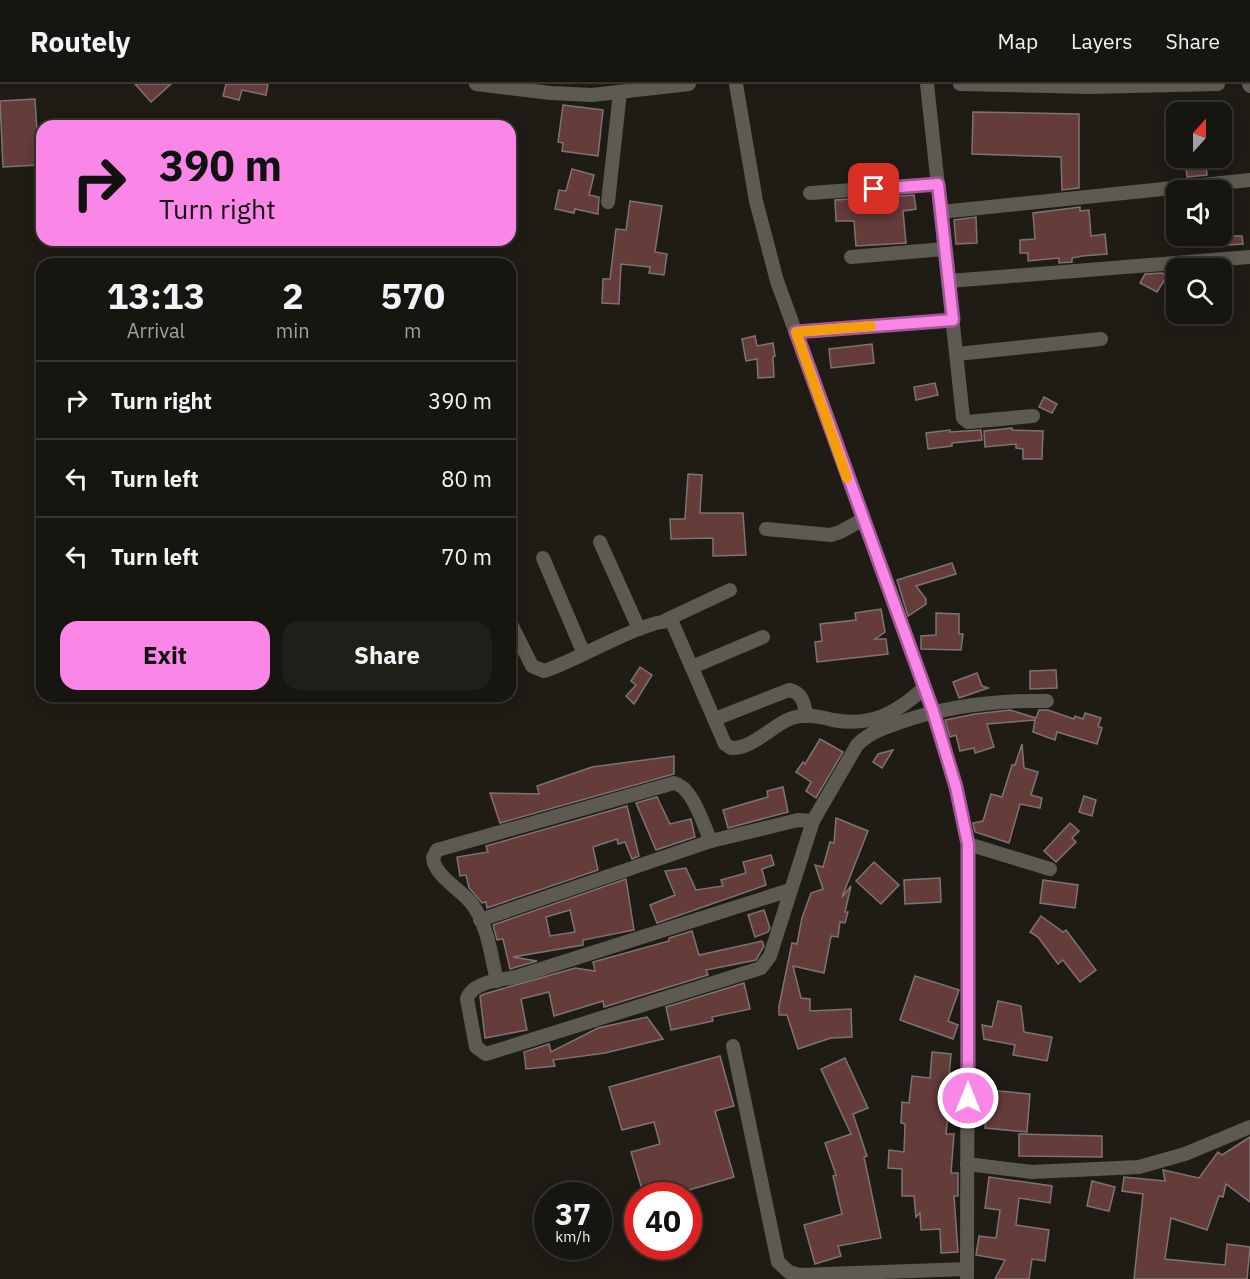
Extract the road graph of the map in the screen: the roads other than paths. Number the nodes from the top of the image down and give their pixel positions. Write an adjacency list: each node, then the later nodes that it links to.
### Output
1 (476, 84): 8 (street)
2 (689, 84): 8 (street)
3 (736, 84): 19 (street)
4 (927, 84): 10 (street)
5 (960, 84): 7 (street)
6 (1218, 84): 7 (street)
7 (1171, 85)
8 (620, 92): 12 (street)
9 (1250, 180): 13 (street)
10 (938, 184): 11 (street); 13 (street)
11 (810, 194)
12 (608, 201)
13 (941, 212): 14 (street)
14 (945, 249): 15 (street); 17 (street)
15 (850, 257)
16 (1250, 257): 17 (street)
17 (949, 281): 18 (street)
18 (953, 320): 19 (street); 21 (street)
19 (796, 332): 23 (street)
20 (1101, 339): 21 (street)
21 (957, 354): 22 (street)
22 (1033, 416)
23 (862, 520): 24 (street); 34 (street)
24 (766, 529)
25 (600, 542): 29 (street)
26 (543, 558): 32 (street)
27 (730, 590): 28 (street)
28 (666, 620): 29 (street); 33 (street)
29 (639, 629): 32 (street)
30 (516, 634): 32 (street)
31 (763, 637): 33 (street)
32 (584, 654)
33 (692, 668): 38 (street)
34 (924, 688): 36 (street); 37 (street)
35 (1047, 702): 36 (street)
36 (933, 711): 39 (street); 41 (street)
37 (806, 716): 38 (street); 38 (street)
38 (715, 719)
39 (813, 820): 40 (street); 43 (street)
40 (711, 842): 44 (street); 44 (street)
41 (968, 844): 42 (street); 48 (street)
42 (1050, 869)
43 (789, 890): 45 (street); 45 (street)
44 (480, 920): 45 (street)
45 (497, 981)
46 (733, 1046): 49 (street)
47 (1250, 1127): 48 (street)
48 (967, 1164): 49 (street)
49 (967, 1274)

